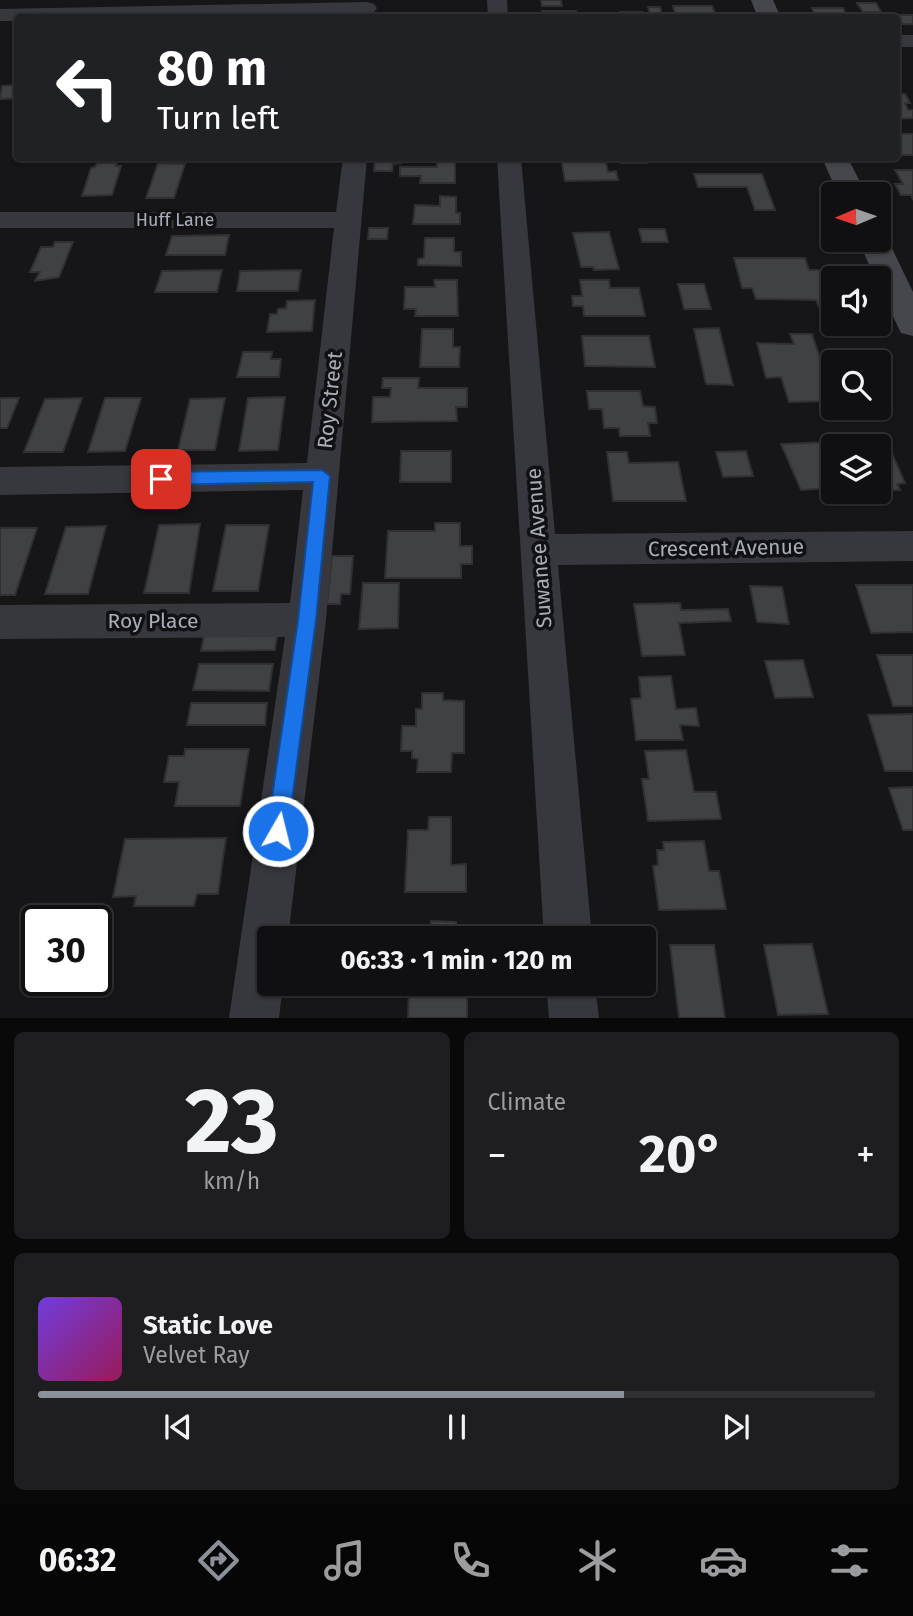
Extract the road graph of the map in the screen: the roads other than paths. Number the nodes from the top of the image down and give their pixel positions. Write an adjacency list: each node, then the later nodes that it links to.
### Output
1 (367, 8): 2 (street)
2 (52, 14)
3 (355, 161): 8 (street, Roy Street)
4 (509, 161): 14 (street, Suwanee Avenue)
5 (836, 161): 6 (street)
6 (846, 182)
7 (0, 220): 8 (street, Huff Lane)
8 (349, 220): 11 (street, Roy Street)
9 (879, 252): 10 (street)
10 (913, 325)
11 (322, 476): 12 (street); 15 (street, Roy Street)
12 (0, 481)
13 (913, 547): 14 (street, Crescent Avenue)
14 (539, 550): 17 (street, Suwanee Avenue)
15 (307, 620): 16 (street, Roy Place); 19 (street, Roy Street)
16 (0, 622)
17 (567, 926)
18 (572, 996): 20 (street)
19 (254, 1017)
20 (574, 1017)

